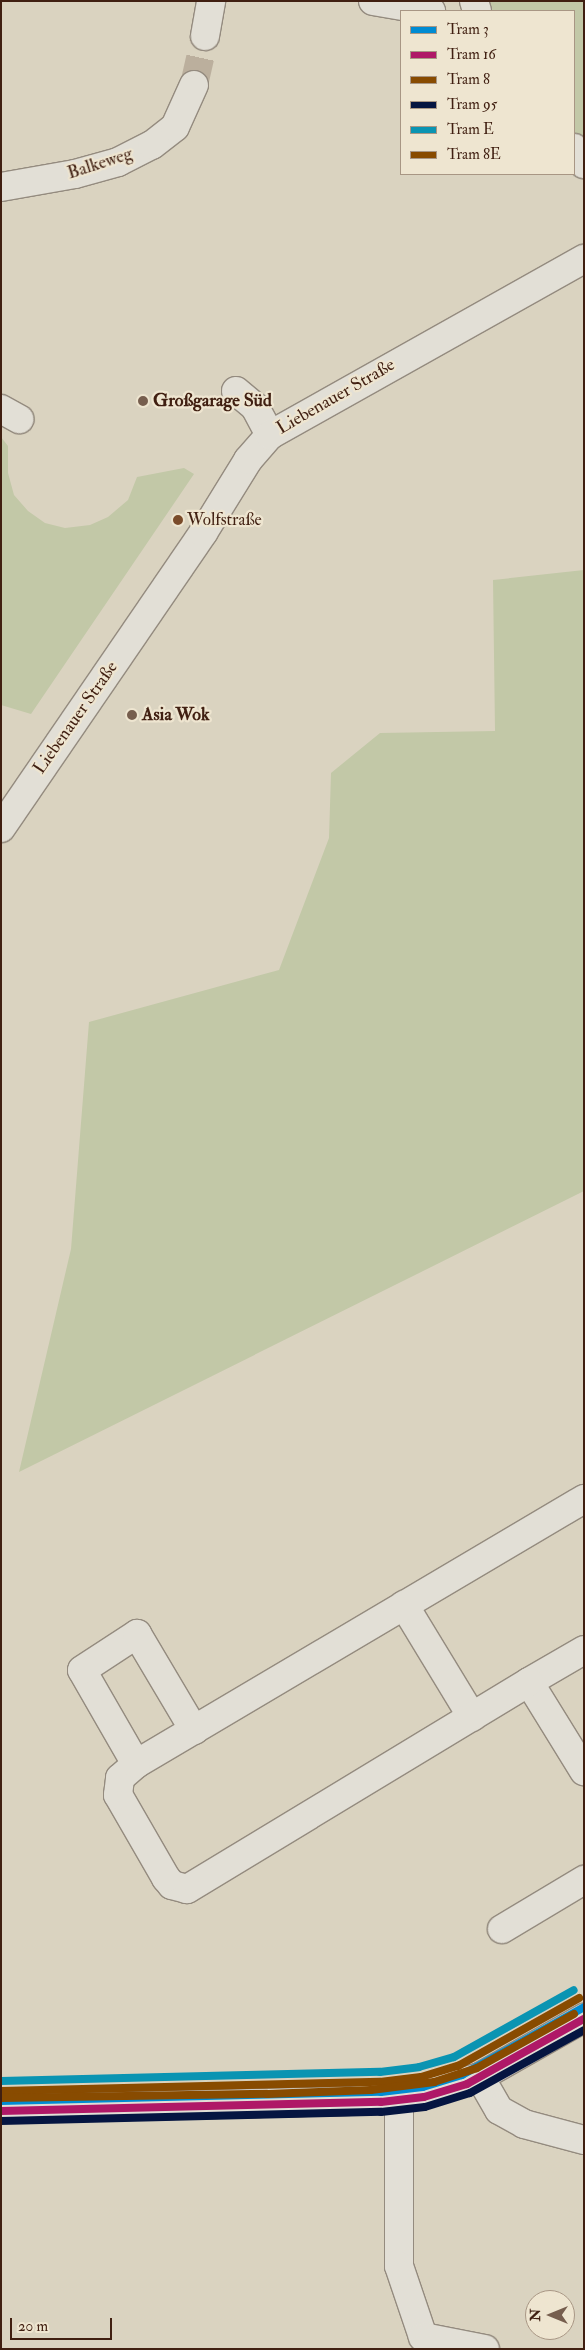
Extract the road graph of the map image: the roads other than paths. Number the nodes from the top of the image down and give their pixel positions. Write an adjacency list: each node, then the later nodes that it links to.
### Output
1 (211, 1): 4 (street)
2 (373, 1): 3 (street)
3 (425, 10)
4 (205, 36)
5 (194, 85): 6 (street, Balkeweg)
6 (1, 187)
7 (584, 259): 9 (street, Liebenauer Straße)
8 (236, 391): 9 (street)
9 (270, 435): 10 (street, Liebenauer Straße)
10 (1, 828)
11 (584, 1498): 12 (street)
12 (404, 1605): 15 (street); 16 (street)
13 (584, 1650): 14 (street)
14 (529, 1682): 15 (street); 18 (street)
15 (472, 1717): 17 (street)
16 (194, 1730): 17 (street); 17 (street)
17 (136, 1764)
18 (584, 1771)
19 (584, 1880): 20 (street)
20 (502, 1929)
21 (584, 2018): 22 (street)
22 (480, 2077): 23 (street); 25 (street)
23 (399, 2097): 24 (street); 26 (street)
24 (1, 2109)
25 (584, 2140)
26 (485, 2349)

